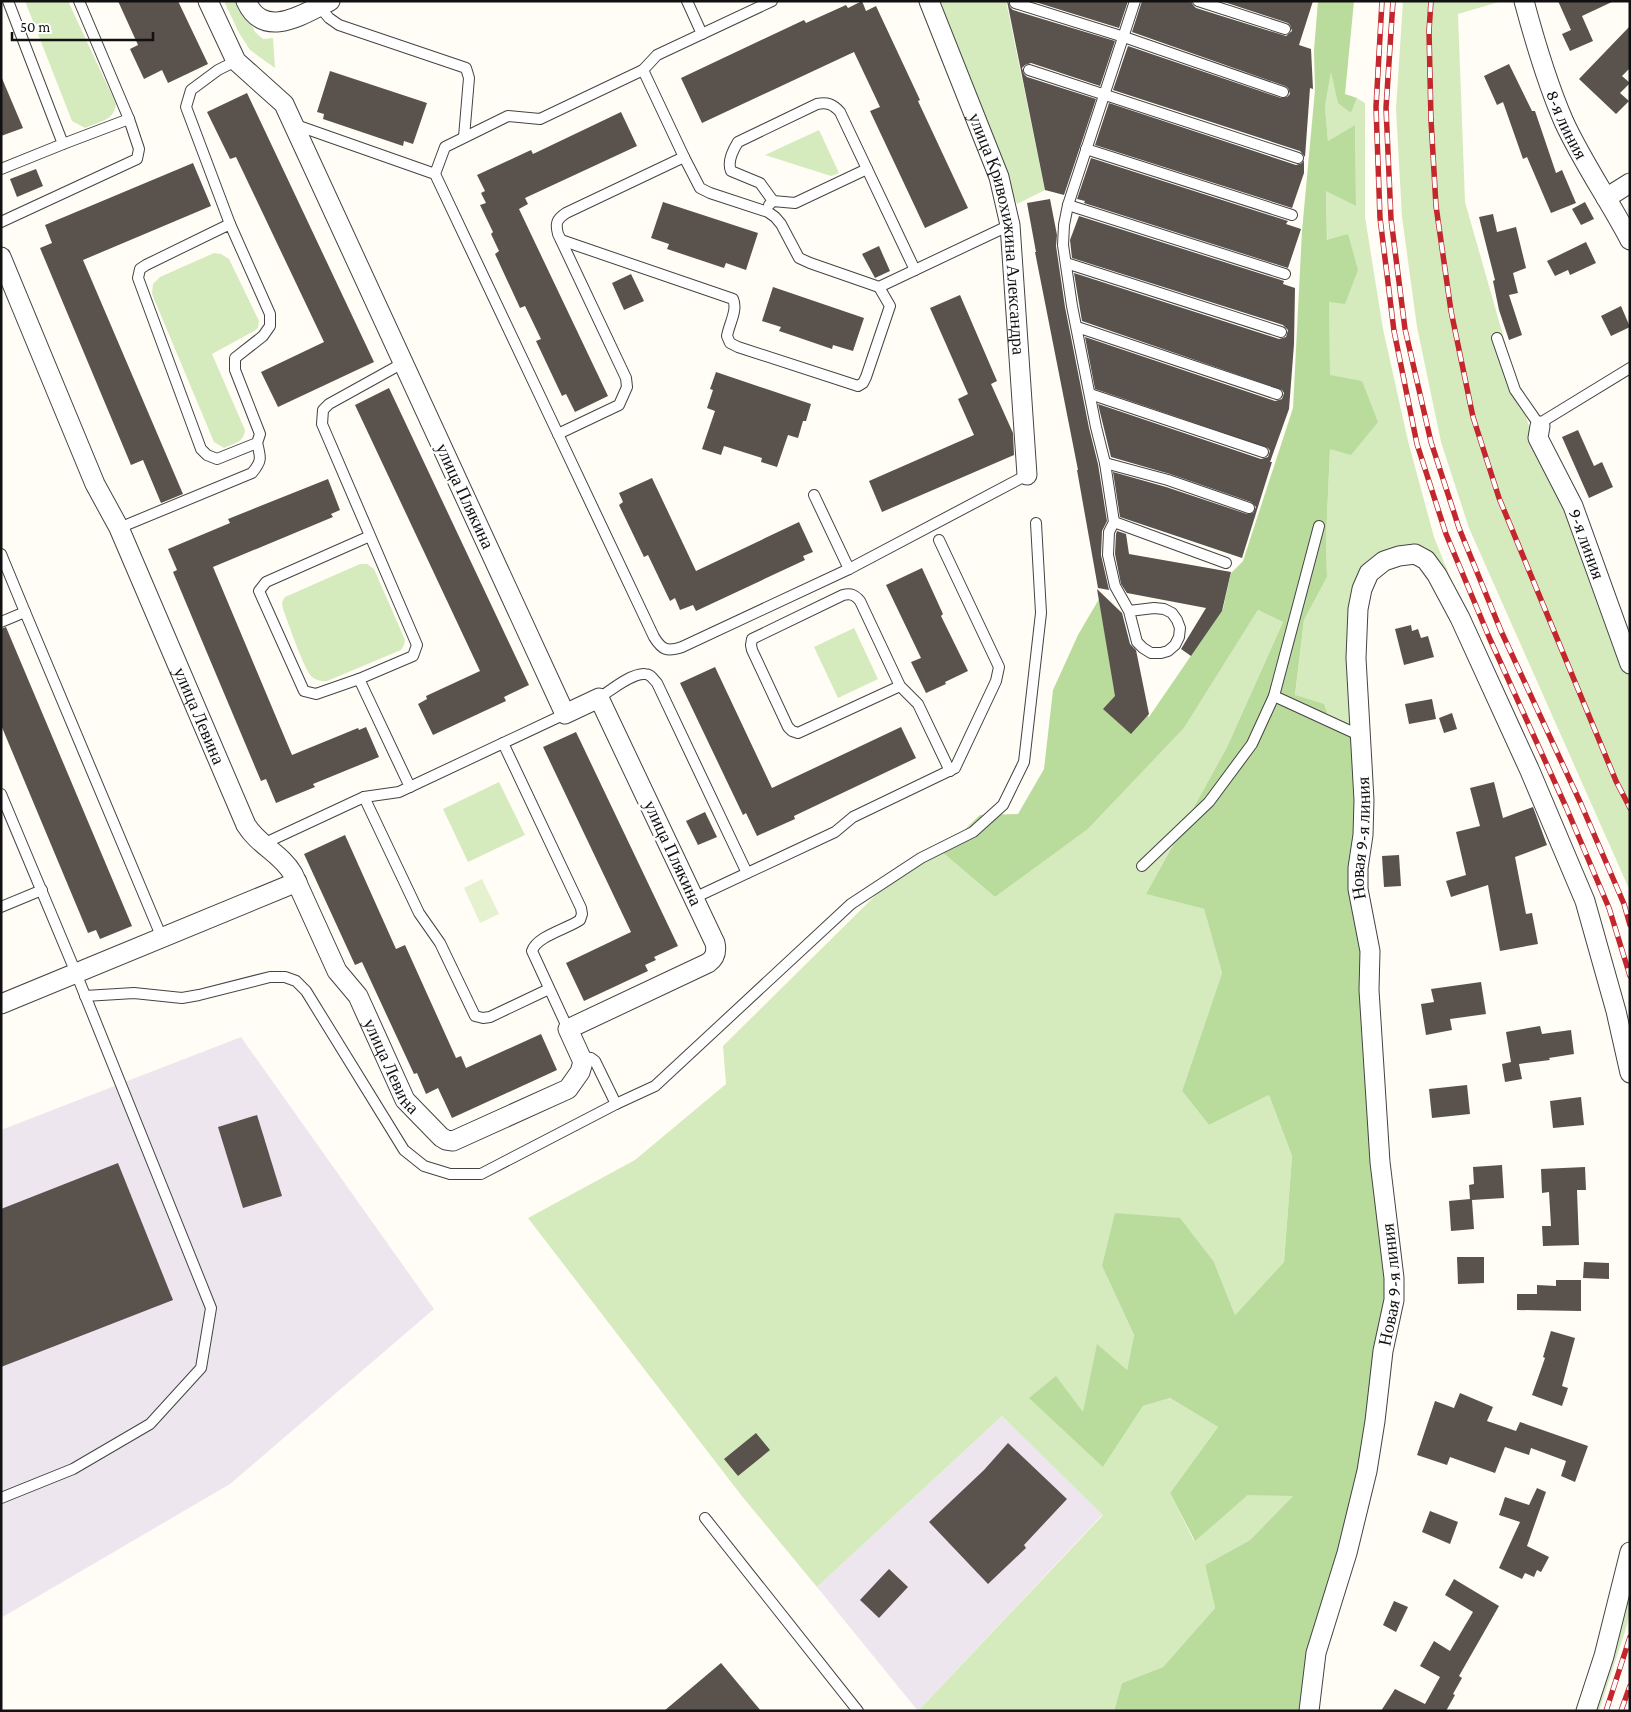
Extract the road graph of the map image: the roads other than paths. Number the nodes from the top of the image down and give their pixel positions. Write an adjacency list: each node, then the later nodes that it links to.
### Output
1 (8, 1): 24 (lane)
2 (79, 1): 21 (lane)
3 (208, 1): 16 (street, улица Плякина)
4 (246, 1): 12 (street)
5 (687, 1): 14 (lane)
6 (772, 1): 14 (lane)
7 (929, 1): 39 (street, улица Кривохижина Александра)
8 (1134, 1): 15 (lane)
9 (1198, 1): 13 (lane)
10 (1524, 1): 32 (street, 8-я линия)
11 (1015, 3): 15 (lane)
12 (324, 4): 23 (lane)
13 (1285, 30)
14 (702, 34): 17 (lane)
15 (1124, 36): 19 (lane); 20 (lane)
16 (236, 61): 22 (street, улица Плякина); 38 (lane)
17 (643, 70): 23 (lane); 26 (lane)
18 (1029, 70): 20 (lane)
19 (1283, 92)
20 (1103, 94): 25 (lane); 27 (lane)
21 (129, 119): 24 (lane); 37 (lane)
22 (293, 124): 30 (lane); 50 (street, улица Плякина)
23 (464, 137): 30 (lane)
24 (63, 144): 28 (lane)
25 (1086, 149): 34 (lane); 36 (lane)
26 (684, 157): 35 (lane); 40 (lane)
27 (1298, 158)
28 (1, 169)
29 (867, 170): 33 (lane); 33 (lane); 44 (lane)
30 (435, 174): 55 (lane)
31 (1630, 183): 32 (street)
32 (1606, 198): 41 (street, 8-я линия)
33 (773, 201): 35 (lane)
34 (1068, 205): 43 (lane); 45 (lane)
35 (762, 210): 46 (lane)
36 (1292, 215)
37 (1, 222)
38 (230, 224): 56 (lane); 56 (lane)
39 (1010, 225): 44 (lane); 59 (street, улица Кривохижина Александра)
40 (561, 240): 46 (lane); 55 (lane)
41 (1630, 240)
42 (1, 258): 65 (street, улица Левина)
43 (1066, 263): 47 (lane); 48 (lane)
44 (914, 270): 46 (lane)
45 (1285, 274)
46 (879, 287)
47 (1077, 327): 52 (lane); 53 (lane)
48 (1281, 332)
49 (1497, 338): 54 (lane)
50 (404, 363): 66 (lane); 79 (street, улица Плякина)
51 (1630, 368): 54 (lane)
52 (1090, 394): 57 (lane); 58 (lane)
53 (1277, 394)
54 (1540, 426): 74 (street, 9-я линия)
55 (558, 434): 70 (lane)
56 (257, 443): 65 (lane)
57 (1263, 452)
58 (1105, 463): 61 (lane); 62 (lane)
59 (1027, 476): 70 (lane)
60 (814, 495): 70 (lane)
61 (1249, 508)
62 (1114, 522): 69 (lane); 71 (lane)
63 (1036, 523): 101 (lane)
64 (1319, 526): 77 (lane)
65 (119, 528): 86 (street, улица Левина)
66 (370, 536): 75 (lane); 75 (lane)
67 (939, 540): 82 (lane)
68 (1, 554): 72 (lane)
69 (1226, 563)
70 (849, 569)
71 (1129, 611): 71 (lane)
72 (25, 612): 73 (lane); 93 (lane)
73 (1, 622)
74 (1630, 664)
75 (359, 679): 83 (lane)
76 (900, 686): 76 (lane); 82 (lane)
77 (1274, 696): 80 (lane); 87 (lane)
78 (599, 698): 79 (street); 88 (lane); 91 (street, улица Плякина)
79 (565, 714): 81 (lane)
80 (1361, 736): 100 (street, Новая 9-я линия); 106 (street, Новая 9-я линия)
81 (503, 744): 83 (lane); 95 (lane)
82 (950, 771): 88 (lane)
83 (410, 787): 85 (lane)
84 (1, 794): 90 (lane)
85 (364, 797): 86 (lane); 95 (lane)
86 (263, 844): 89 (street, улица Левина)
87 (1142, 866)
88 (747, 873): 91 (lane)
89 (297, 882): 93 (street); 99 (street, улица Левина)
90 (42, 890): 92 (lane); 94 (lane)
91 (694, 898): 98 (street, улица Плякина)
92 (1, 907)
93 (162, 938): 94 (street)
94 (76, 973): 96 (lane); 97 (street)
95 (549, 989): 98 (lane)
96 (85, 996): 101 (lane); 102 (lane)
97 (1, 1004)
98 (568, 1029): 99 (street)
99 (582, 1057): 101 (lane)
100 (1630, 1073)
101 (616, 1104)
102 (1, 1498)
103 (704, 1518): 105 (lane)
104 (1630, 1552): 107 (street)
105 (858, 1711)
106 (1309, 1711)
107 (1586, 1711)

